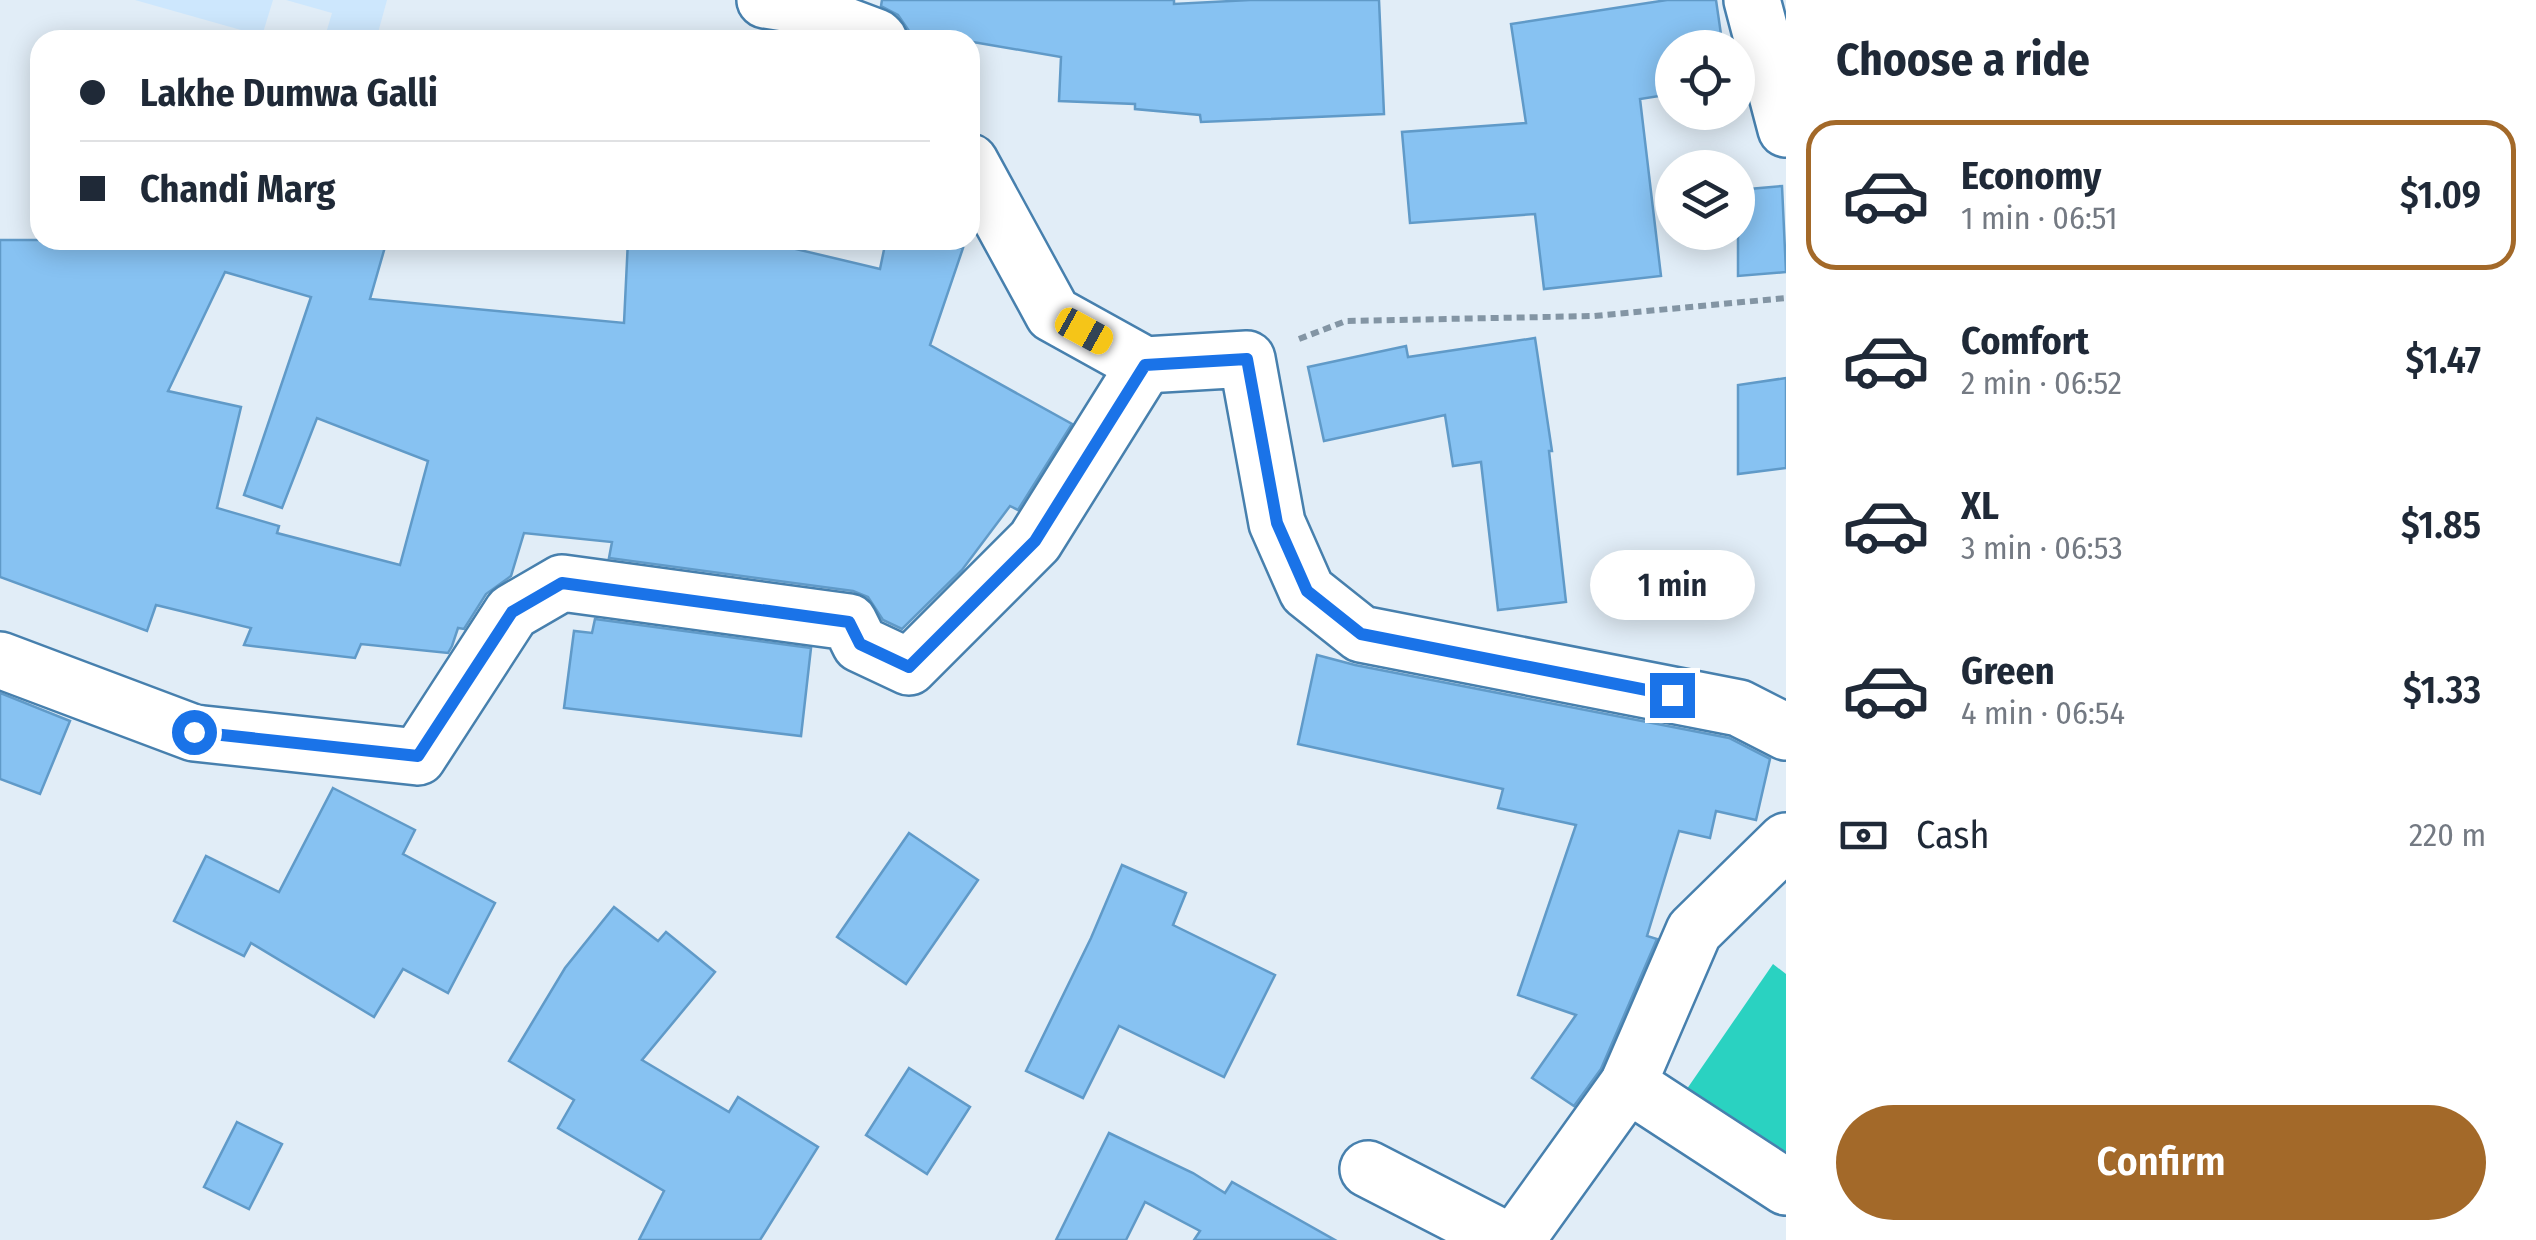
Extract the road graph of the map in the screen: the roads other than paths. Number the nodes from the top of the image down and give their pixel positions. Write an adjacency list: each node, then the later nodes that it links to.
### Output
1 (765, 0): 3 (street)
2 (1752, 0): 4 (street)
3 (857, 30)
4 (1786, 129)
5 (980, 180): 6 (street)
6 (1145, 365): 7 (street); 8 (street)
7 (0, 660)
8 (1786, 732)
9 (1786, 841): 10 (street)
10 (1628, 1084): 12 (street); 14 (street)
11 (1368, 1169): 13 (street)
12 (1786, 1187)
13 (1506, 1240)
14 (1516, 1240)

